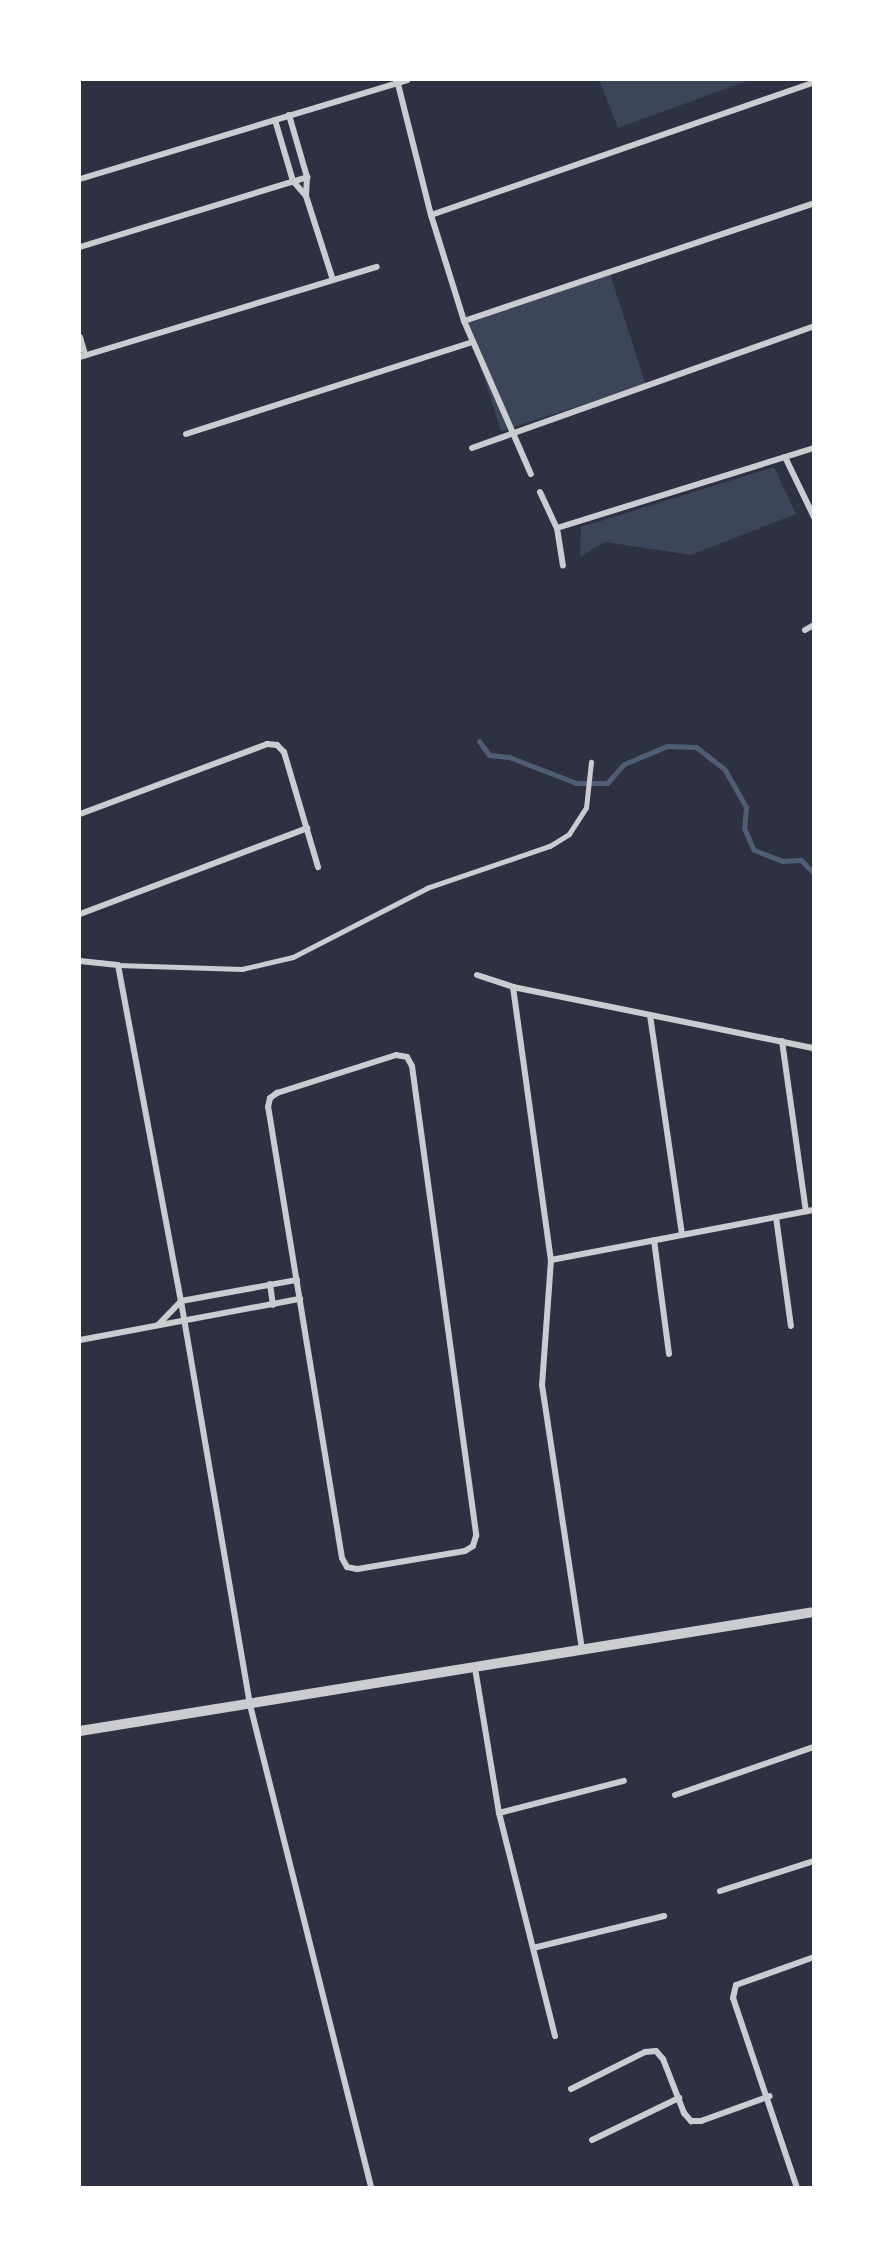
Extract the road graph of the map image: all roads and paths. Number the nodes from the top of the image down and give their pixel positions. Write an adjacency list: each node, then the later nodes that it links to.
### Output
1 (407, 80): 2 (street)
2 (398, 81): 4 (street); 11 (street)
3 (813, 82): 11 (street)
4 (289, 115): 5 (street); 6 (street)
5 (275, 120): 7 (street); 8 (street)
6 (307, 177): 8 (street); 9 (street)
7 (80, 179)
8 (293, 181): 9 (street); 12 (street)
9 (306, 196): 14 (street)
10 (813, 203): 15 (street)
11 (431, 215): 15 (street)
12 (80, 247)
13 (377, 267): 14 (street)
14 (333, 280): 19 (street)
15 (464, 321): 18 (street)
16 (813, 326): 20 (street)
17 (80, 337): 19 (street)
18 (472, 342): 20 (street); 21 (street)
19 (82, 356)
20 (513, 432): 22 (street); 25 (street)
21 (186, 434)
22 (472, 448)
23 (813, 448): 24 (street)
24 (785, 457): 27 (street); 28 (street)
25 (531, 474)
26 (540, 492): 28 (street)
27 (813, 517)
28 (557, 528): 29 (street)
29 (563, 566)
30 (813, 625): 31 (street)
31 (805, 630)
32 (591, 762): 38 (lane)
33 (80, 814): 34 (street)
34 (306, 828): 35 (street); 36 (street)
35 (318, 867)
36 (80, 914)
37 (80, 961): 38 (street)
38 (118, 965): 52 (street)
39 (477, 975): 40 (street)
40 (513, 987): 41 (street); 48 (street)
41 (650, 1015): 42 (street); 46 (street)
42 (782, 1041): 43 (street); 44 (street)
43 (813, 1048)
44 (810, 1210): 45 (street)
45 (776, 1217): 46 (street); 56 (street)
46 (682, 1235): 47 (street)
47 (654, 1240): 48 (street); 58 (street)
48 (551, 1260): 60 (street)
49 (297, 1280): 50 (street); 51 (street); 51 (street)
50 (270, 1284): 52 (street); 53 (street)
51 (300, 1299): 53 (street)
52 (181, 1301): 54 (street); 55 (street)
53 (273, 1305): 54 (street)
54 (184, 1321): 55 (street); 62 (street)
55 (158, 1325): 57 (street)
56 (791, 1326)
57 (80, 1340)
58 (669, 1353)
59 (813, 1612): 60 (street)
60 (582, 1651): 61 (street)
61 (475, 1668): 62 (street); 67 (street)
62 (250, 1705): 63 (street); 78 (street)
63 (80, 1731)
64 (813, 1747): 66 (street)
65 (624, 1781): 67 (street)
66 (675, 1795)
67 (499, 1813): 71 (street)
68 (813, 1861): 69 (street)
69 (720, 1891)
70 (664, 1916): 71 (street)
71 (533, 1948): 73 (street)
72 (813, 1957): 75 (street)
73 (555, 2036)
74 (571, 2089): 76 (street)
75 (770, 2096): 76 (street); 79 (street)
76 (679, 2098): 77 (street)
77 (592, 2140)
78 (371, 2187)
79 (797, 2187)

